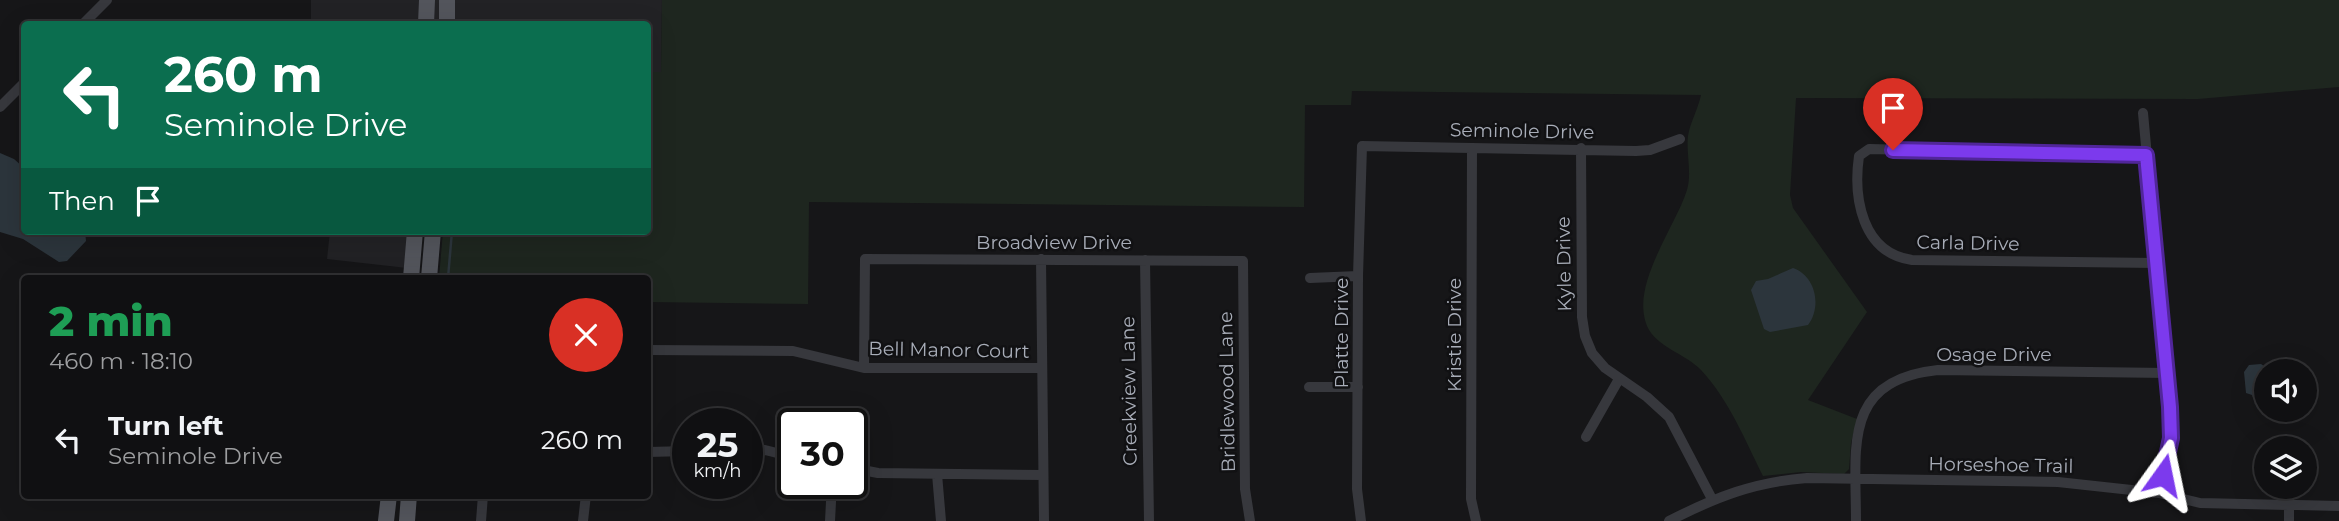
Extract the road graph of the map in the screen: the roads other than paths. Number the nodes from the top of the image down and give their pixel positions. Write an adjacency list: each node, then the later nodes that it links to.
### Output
1 (107, 0): 4 (street)
2 (427, 0): 5 (main road)
3 (447, 0): 6 (main road)
4 (86, 21)
5 (426, 21)
6 (447, 21)
7 (21, 86): 8 (street)
8 (0, 107)
9 (2143, 114): 14 (street)
10 (1680, 139): 13 (street, Seminole Drive)
11 (1362, 146): 12 (street, Seminole Drive); 23 (street, Platte Drive)
12 (1472, 148): 13 (street, Seminole Drive); 59 (street, Kristie Drive)
13 (1581, 148): 29 (street, Kyle Drive)
14 (2146, 155): 20 (street); 20 (street, Carla Drive)
15 (415, 235): 21 (main road)
16 (433, 235): 22 (main road)
17 (1041, 259): 18 (street, Broadview Drive); 26 (street, Broadview Drive); 27 (street)
18 (1145, 260): 19 (street, Broadview Drive); 56 (street, Creekview Lane)
19 (1243, 261): 57 (street, Bridlewood Lane)
20 (2156, 263): 28 (street)
21 (411, 275)
22 (429, 275)
23 (1358, 276): 24 (street); 31 (street, Platte Drive)
24 (1310, 278)
25 (651, 350): 26 (street, Bell Manor Court)
26 (864, 368): 27 (street, Bell Manor Court)
27 (1041, 369): 37 (street)
28 (2166, 373): 38 (street, Osage Drive); 39 (street)
29 (1619, 379): 32 (street); 45 (street, Kyle Drive)
30 (1308, 387): 31 (street)
31 (1358, 387): 58 (street, Platte Drive)
32 (1586, 437)
33 (672, 451): 34 (street)
34 (651, 452)
35 (868, 470): 36 (street)
36 (937, 474): 37 (street); 54 (street)
37 (1043, 475): 55 (street)
38 (1856, 479): 39 (street, Horseshoe Trail); 45 (street, Horseshoe Trail); 61 (street, Osage Drive)
39 (2160, 493): 47 (street, Horseshoe Trail)
40 (389, 499): 49 (main road)
41 (409, 499): 50 (main road)
42 (483, 499): 51 (street)
43 (586, 499): 52 (street)
44 (831, 499): 53 (street)
45 (1712, 499): 60 (street, Horseshoe Trail)
46 (2289, 499): 47 (street)
47 (2289, 506): 48 (street, Horseshoe Trail); 62 (street)
48 (2339, 506)
49 (386, 521)
50 (407, 521)
51 (481, 521)
52 (583, 521)
53 (830, 521)
54 (941, 521)
55 (1044, 521)
56 (1149, 521)
57 (1250, 521)
58 (1361, 521)
59 (1476, 521)
60 (1669, 521)
61 (1856, 521)
62 (2289, 521)

